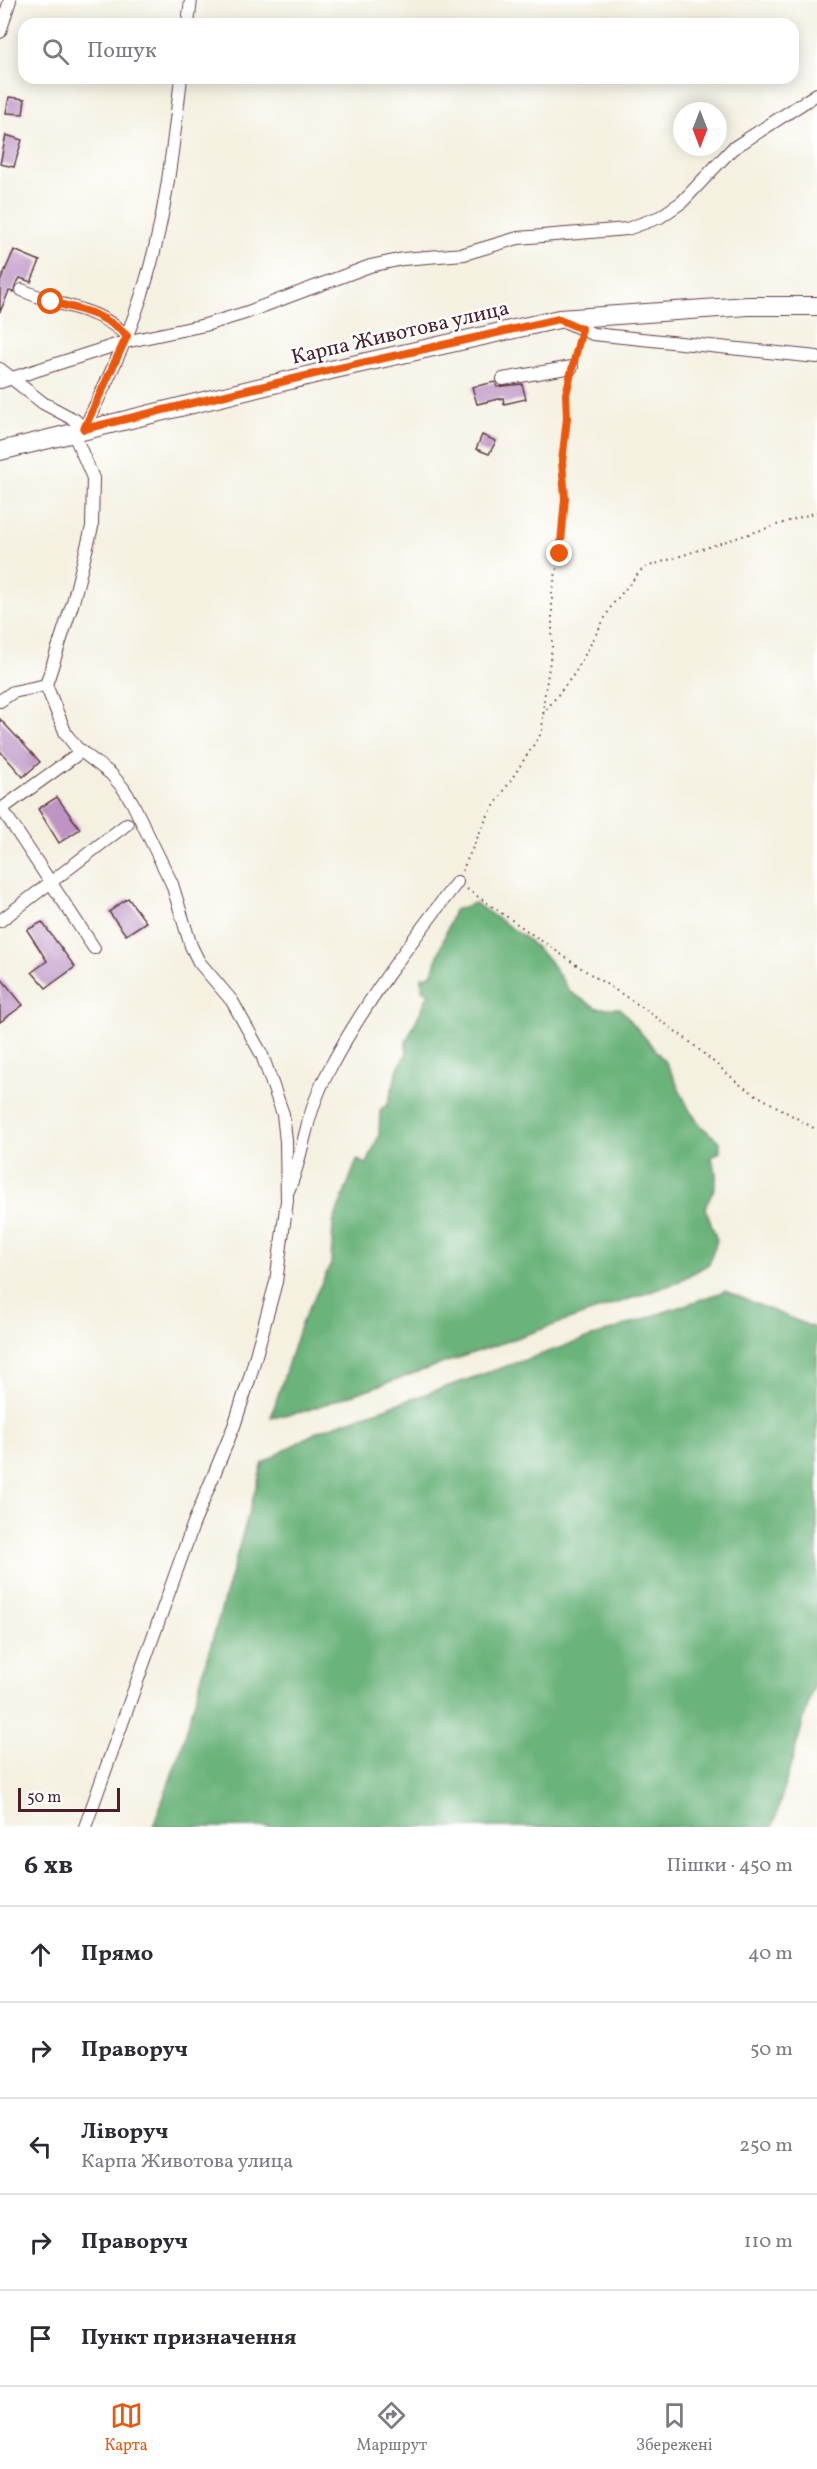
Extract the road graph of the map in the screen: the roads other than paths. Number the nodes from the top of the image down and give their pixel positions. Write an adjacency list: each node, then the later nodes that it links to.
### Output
1 (10, 0): 4 (street)
2 (191, 0): 3 (street)
3 (189, 18)
4 (0, 32)
5 (181, 84): 10 (street)
6 (817, 94): 10 (street)
7 (22, 290): 10 (street)
8 (817, 306): 9 (main road, Карпа Животова улица)
9 (559, 319): 11 (street); 16 (main road, Карпа Животова улица)
10 (126, 339): 15 (street); 16 (street)
11 (817, 357)
12 (572, 367): 14 (street)
13 (0, 369): 15 (street)
14 (503, 379)
15 (6, 380): 16 (street)
16 (79, 431): 17 (main road, Карпа Животова улица); 18 (street)
17 (0, 451)
18 (46, 685): 19 (street); 20 (street)
19 (0, 701)
20 (82, 751): 21 (street); 27 (street)
21 (1, 809): 23 (street)
22 (127, 824): 23 (street)
23 (51, 882): 25 (street); 26 (street)
24 (457, 882): 27 (street)
25 (0, 921)
26 (94, 948)
27 (287, 1195): 28 (street)
28 (85, 1827)

